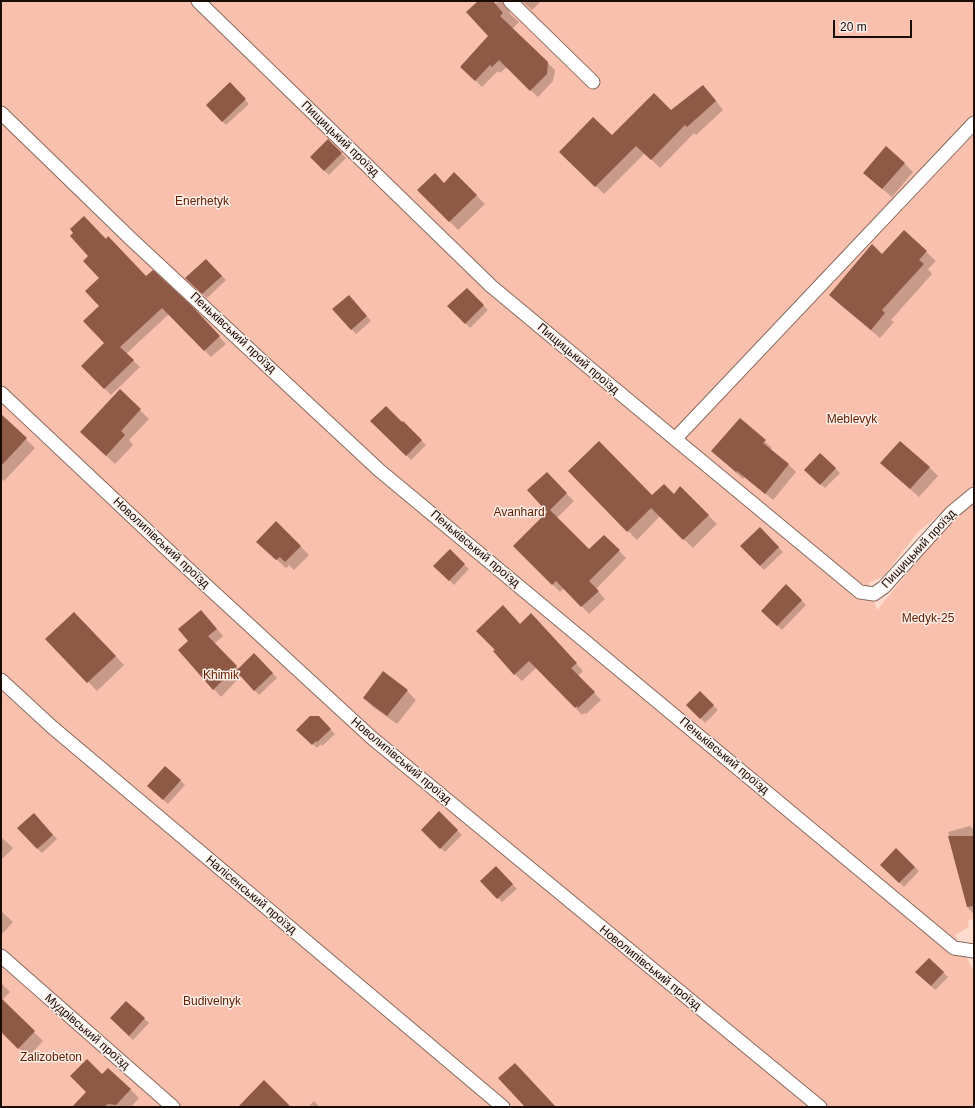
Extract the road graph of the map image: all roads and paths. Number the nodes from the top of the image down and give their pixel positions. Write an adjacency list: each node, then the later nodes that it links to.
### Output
1 (198, 1): 7 (lane, Пищицький проїзд)
2 (510, 1): 3 (lane)
3 (593, 82)
4 (1, 113): 10 (lane, Пеньківський проїзд)
5 (974, 124): 7 (lane)
6 (1, 393): 14 (lane, Новолипівський проїзд)
7 (675, 439): 8 (lane, Пищицький проїзд)
8 (974, 494)
9 (1, 680): 13 (lane, Налісенський проїзд)
10 (974, 951)
11 (1, 956): 12 (lane, Мудрівський проїзд)
12 (173, 1107)
13 (503, 1107)
14 (820, 1107)

